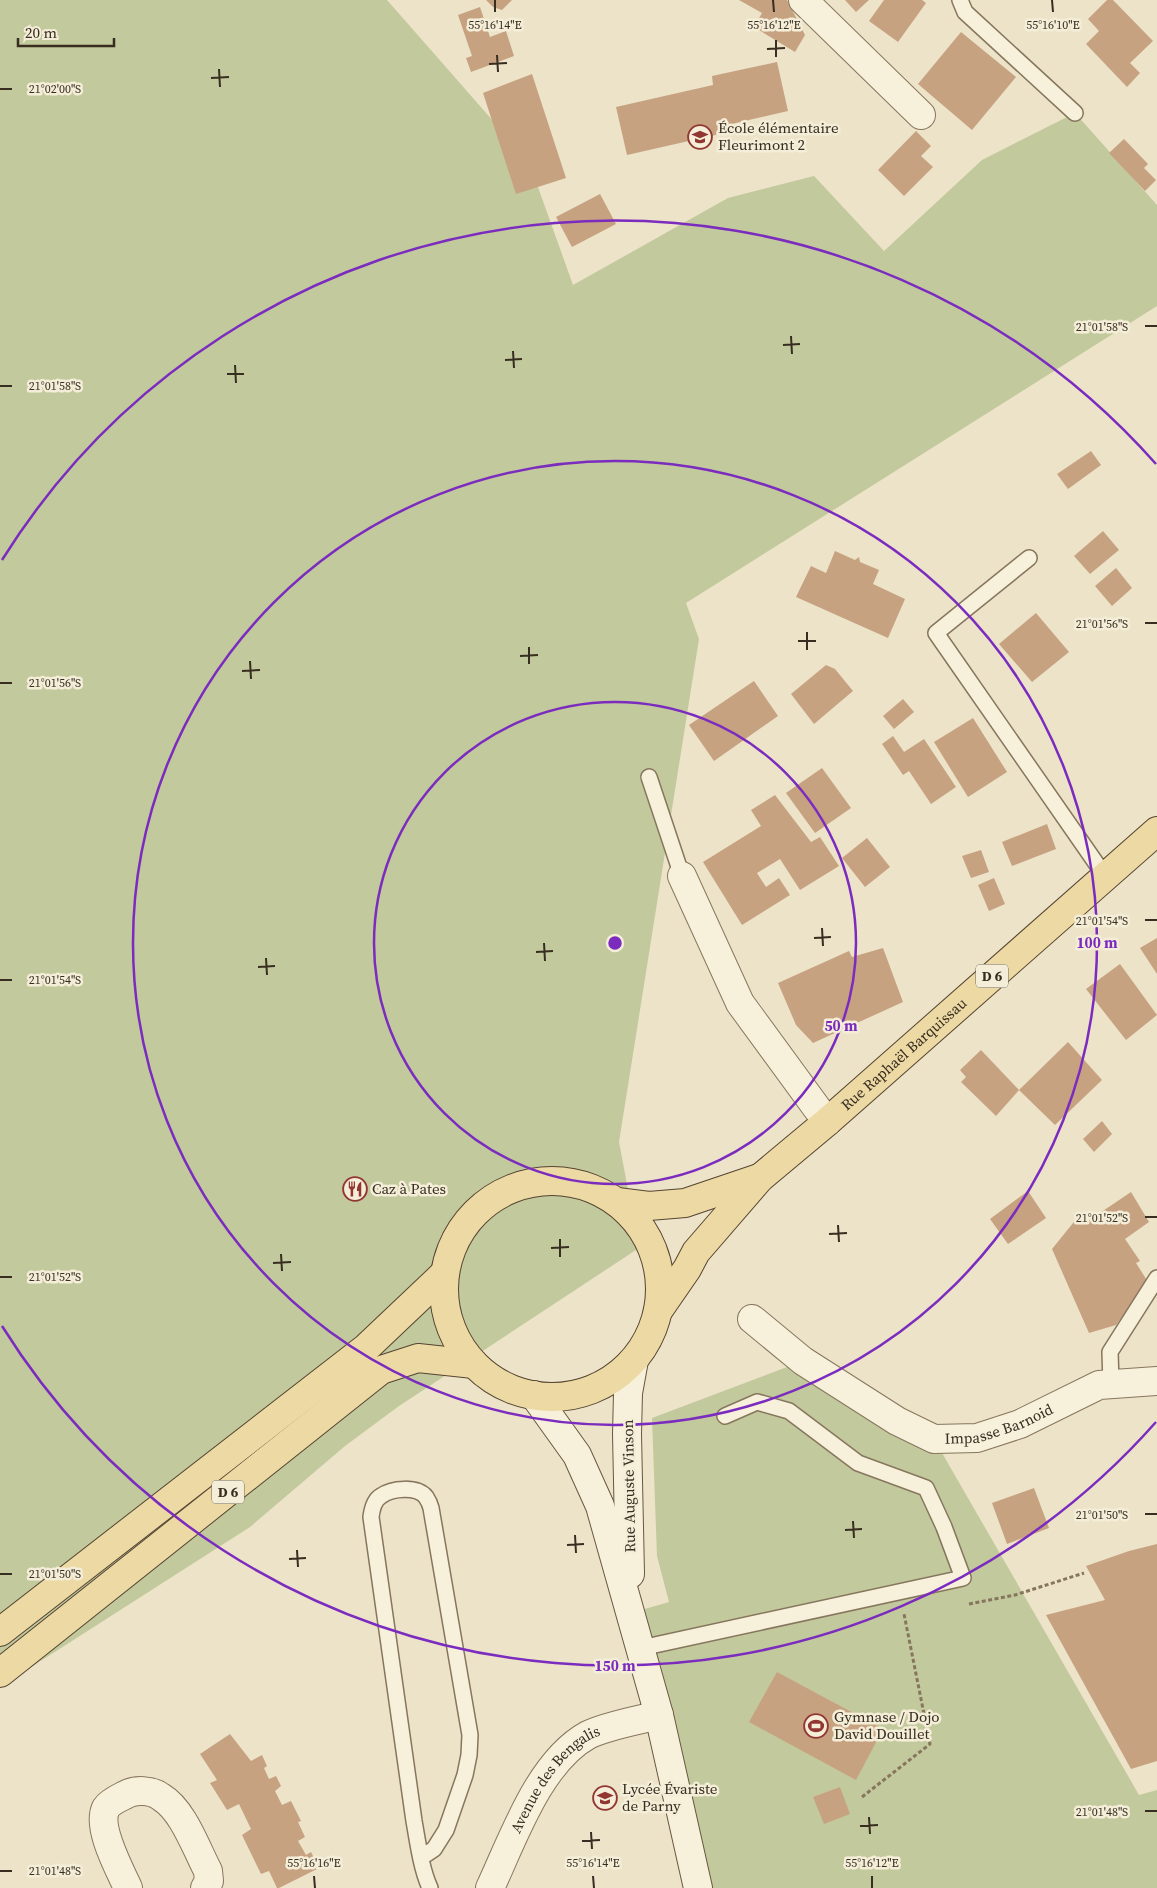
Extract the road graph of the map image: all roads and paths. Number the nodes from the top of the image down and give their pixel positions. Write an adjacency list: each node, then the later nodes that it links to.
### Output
1 (803, 0): 4 (street)
2 (960, 0): 3 (lane)
3 (1075, 113)
4 (921, 114)
5 (1029, 558): 9 (lane)
6 (649, 777): 8 (lane)
7 (1157, 831): 9 (main road, Rue Raphaël Barquissau / D 6)
8 (682, 876): 10 (street)
9 (1105, 876): 10 (main road, Rue Raphaël Barquissau / D 6)
10 (827, 1122): 11 (main road, Rue Raphaël Barquissau / D 6)
11 (760, 1178): 12 (main road, Rue Raphaël Barquissau / D 6); 15 (main road, Rue Raphaël Barquissau / D 6)
12 (617, 1202): 13 (main road); 15 (main road)
13 (445, 1273): 18 (main road); 29 (main road, D 6)
14 (1157, 1278): 20 (lane)
15 (658, 1311): 17 (main road)
16 (752, 1319): 20 (street, Impasse Barnoid)
17 (634, 1360): 21 (main road); 26 (street, Rue Auguste Vinson)
18 (474, 1364): 21 (main road); 31 (main road, D 6)
19 (1157, 1381): 20 (street, Impasse Barnoid)
20 (1111, 1384)
21 (534, 1395): 26 (street, Rue Auguste Vinson)
22 (725, 1416): 24 (lane)
23 (1084, 1573): 25 (path)
24 (900, 1592): 28 (path); 30 (lane)
25 (968, 1604)
26 (631, 1613): 30 (street, Rue Auguste Vinson)
27 (913, 1614): 28 (path)
28 (904, 1615): 33 (path)
29 (0, 1632)
30 (640, 1648): 32 (street, Rue Auguste Vinson)
31 (0, 1673)
32 (658, 1715): 38 (street, Avenue des Bengalis); 39 (street, Rue Auguste Vinson)
33 (862, 1797)
34 (422, 1857): 34 (lane); 37 (lane)
35 (128, 1888): 36 (street)
36 (205, 1888)
37 (430, 1888)
38 (490, 1888)
39 (698, 1888)

